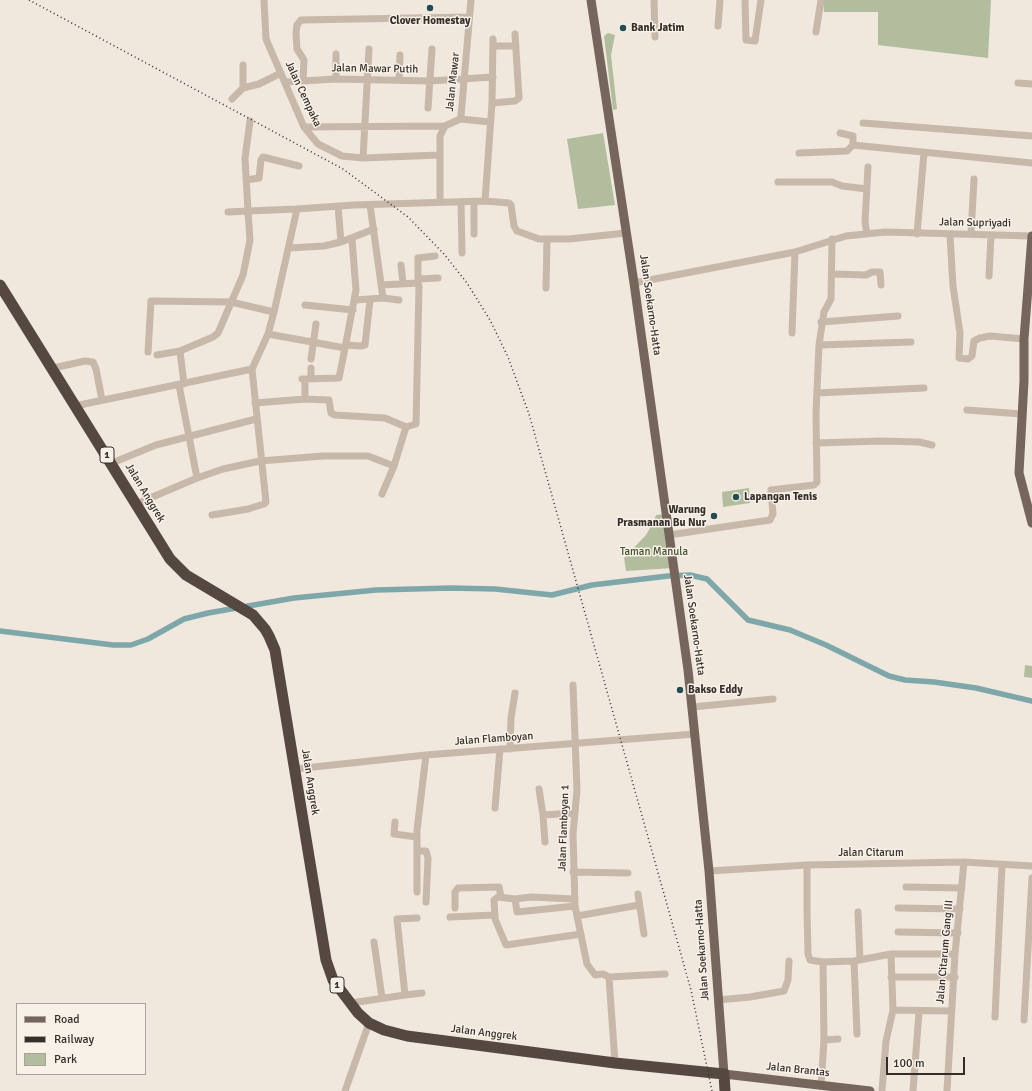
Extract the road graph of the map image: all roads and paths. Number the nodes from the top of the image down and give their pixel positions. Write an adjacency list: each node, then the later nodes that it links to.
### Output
1 (264, 0): 22 (street, Jalan Cempaka)
2 (470, 0): 9 (street, Jalan Mawar)
3 (591, 0): 68 (main road, Jalan Soekarno-Hatta)
4 (654, 0): 13 (street)
5 (720, 0): 10 (street)
6 (745, 0): 7 (street)
7 (761, 0)
8 (821, 0): 11 (street)
9 (469, 17): 25 (street, Jalan Mawar); 26 (street)
10 (718, 26)
11 (816, 32)
12 (515, 34): 16 (street)
13 (655, 37)
14 (494, 39): 15 (street)
15 (493, 46): 16 (street); 23 (street)
16 (516, 46): 35 (street)
17 (369, 49): 27 (street)
18 (432, 49): 29 (street)
19 (336, 54): 24 (street)
20 (400, 55): 28 (street)
21 (243, 65): 33 (street)
22 (281, 73): 30 (street, Jalan Cempaka); 33 (street)
23 (493, 77): 25 (street, Jalan Mawar Putih); 35 (street)
24 (336, 79): 26 (street, Jalan Mawar Putih); 27 (street, Jalan Mawar Putih)
25 (466, 79): 29 (street, Jalan Mawar Putih); 37 (street, Jalan Mawar)
26 (303, 80): 30 (street, Jalan Mawar Putih)
27 (367, 80): 28 (street, Jalan Mawar Putih); 41 (street)
28 (399, 80): 29 (street, Jalan Mawar Putih)
29 (430, 81): 36 (street)
30 (285, 82): 43 (street, Jalan Cempaka)
31 (1018, 83): 32 (street)
32 (1032, 84)
33 (243, 88): 34 (street)
34 (232, 99)
35 (492, 103): 39 (street)
36 (428, 108)
37 (460, 119): 39 (street); 42 (street, Jalan Mawar)
38 (250, 121): 55 (street)
39 (490, 122): 61 (street)
40 (863, 123): 45 (street)
41 (364, 126): 42 (street); 43 (street); 50 (street)
42 (445, 126): 49 (street, Jalan Mawar)
43 (304, 127): 50 (street, Jalan Cempaka)
44 (840, 133): 46 (street)
45 (1032, 136)
46 (853, 145): 47 (street); 48 (street)
47 (799, 153)
48 (924, 153): 51 (street); 71 (street)
49 (439, 155): 50 (street, Jalan Cempaka); 58 (street, Jalan Mawar)
50 (363, 158)
51 (1032, 163)
52 (299, 166): 55 (street)
53 (868, 167): 57 (street)
54 (974, 179): 72 (street)
55 (246, 180): 65 (street)
56 (778, 182): 57 (street)
57 (867, 189): 70 (street)
58 (440, 202): 59 (street); 62 (street)
59 (461, 202): 60 (street); 82 (street)
60 (474, 202): 61 (street); 69 (street)
61 (485, 202): 77 (street)
62 (370, 205): 63 (street); 67 (street)
63 (338, 206): 64 (street); 79 (street)
64 (297, 209): 65 (street); 80 (street)
65 (248, 211): 66 (street); 99 (street)
66 (228, 212)
67 (374, 229): 76 (street); 93 (street)
68 (626, 233): 77 (street); 86 (main road, Jalan Soekarno-Hatta)
69 (474, 234)
70 (867, 234): 71 (street, Jalan Supriyadi); 78 (street, Jalan Supriyadi)
71 (916, 234): 73 (street, Jalan Supriyadi)
72 (971, 234): 73 (street, Jalan Supriyadi); 74 (street, Jalan Supriyadi)
73 (950, 235): 109 (street)
74 (991, 235): 75 (street, Jalan Supriyadi); 87 (street)
75 (1032, 236): 102 (main road, Jalan Supriyadi)
76 (352, 239): 79 (street); 96 (street)
77 (547, 240): 94 (street)
78 (832, 240): 81 (street, Jalan Supriyadi); 85 (street)
79 (342, 242): 80 (street)
80 (289, 248): 103 (street)
81 (795, 252): 86 (street, Jalan Supriyadi); 107 (street)
82 (462, 253)
83 (435, 256): 89 (street)
84 (401, 265): 90 (street)
85 (833, 274): 91 (street); 105 (street)
86 (633, 276): 144 (main road, Jalan Soekarno-Hatta)
87 (989, 276)
88 (438, 278): 89 (street)
89 (419, 281): 90 (street); 132 (street)
90 (403, 284): 93 (street)
91 (881, 284)
92 (0, 285): 118 (highway, Jalan Anggrek / 1)
93 (381, 285): 95 (street)
94 (546, 288)
95 (383, 298): 97 (street); 98 (street)
96 (355, 300): 97 (street); 101 (street)
97 (370, 300): 113 (street)
98 (399, 300)
99 (232, 302): 103 (street); 114 (street); 115 (street)
100 (304, 305): 101 (street)
101 (352, 310): 113 (street)
102 (1029, 311): 109 (main road, Jalan Supriyadi)
103 (274, 312): 108 (street)
104 (898, 316): 105 (street)
105 (821, 322): 112 (street)
106 (316, 324): 110 (street)
107 (792, 333)
108 (268, 334): 110 (street); 120 (street)
109 (1024, 339): 130 (main road, Jalan Supriyadi)
110 (313, 342): 113 (street); 117 (street)
111 (911, 342): 112 (street)
112 (819, 345): 124 (street)
113 (345, 346): 121 (street)
114 (180, 351): 116 (street); 122 (street)
115 (148, 352)
116 (156, 355)
117 (311, 359)
118 (53, 368): 126 (street); 128 (highway, Jalan Anggrek / 1)
119 (311, 368): 121 (street)
120 (252, 369): 122 (street); 127 (street)
121 (306, 379): 125 (street)
122 (182, 384): 126 (street); 133 (street)
123 (924, 388): 124 (street)
124 (817, 392): 134 (street)
125 (305, 399): 127 (street); 132 (street)
126 (102, 400): 128 (street)
127 (255, 403): 131 (street)
128 (75, 406): 137 (highway, Jalan Anggrek / 1)
129 (967, 410): 130 (street)
130 (1022, 414): 143 (main road, Jalan Supriyadi)
131 (256, 419): 133 (street); 136 (street)
132 (406, 427): 138 (street)
133 (190, 437): 137 (street); 139 (street)
134 (816, 443): 135 (street); 144 (street)
135 (932, 445)
136 (260, 461): 138 (street); 139 (street); 142 (street)
137 (112, 462): 141 (highway, Jalan Anggrek / 1)
138 (394, 466): 140 (street)
139 (197, 478): 141 (street)
140 (382, 494)
141 (136, 504): 154 (highway, Jalan Anggrek / 1)
142 (212, 515)
143 (1032, 523)
144 (669, 535): 148 (main road, Jalan Soekarno-Hatta)
145 (573, 685): 150 (street, Jalan Flamboyan 1)
146 (515, 693): 152 (street)
147 (773, 699): 148 (street)
148 (693, 707): 149 (main road, Jalan Soekarno-Hatta)
149 (695, 734): 150 (street, Jalan Flamboyan); 168 (main road, Jalan Soekarno-Hatta)
150 (575, 744): 152 (street, Jalan Flamboyan); 157 (street, Jalan Flamboyan 1)
151 (500, 749): 152 (street, Jalan Flamboyan); 153 (street, Jalan Flamboyan); 156 (street)
152 (510, 749)
153 (426, 755): 154 (street, Jalan Flamboyan); 160 (street)
154 (295, 769): 207 (highway, Jalan Anggrek / 1)
155 (539, 788): 158 (street)
156 (495, 808)
157 (575, 813): 158 (street); 167 (street, Jalan Flamboyan 1)
158 (543, 815): 161 (street)
159 (394, 822): 160 (street)
160 (417, 837): 162 (street)
161 (545, 842)
162 (417, 851): 173 (street); 178 (street)
163 (964, 862): 164 (street, Jalan Citarum); 165 (street, Jalan Citarum); 172 (street, Jalan Citarum Gang III)
164 (808, 865): 168 (street, Jalan Citarum); 198 (street)
165 (1002, 865): 166 (street, Jalan Citarum); 213 (street)
166 (1032, 866)
167 (573, 872): 169 (street); 177 (street, Jalan Flamboyan 1)
168 (709, 872): 206 (main road, Jalan Soekarno-Hatta)
169 (628, 873)
170 (1032, 878): 211 (street)
171 (906, 887): 172 (street)
172 (962, 888): 183 (street, Jalan Citarum Gang III)
173 (418, 892)
174 (638, 894): 179 (street)
175 (501, 897): 176 (street); 181 (street); 185 (street)
176 (514, 899): 177 (street); 180 (street)
177 (574, 899): 180 (street, Jalan Flamboyan 1)
178 (426, 902)
179 (639, 905): 186 (street); 192 (street)
180 (575, 906): 186 (street, Jalan Flamboyan 1)
181 (455, 908)
182 (898, 908): 183 (street)
183 (960, 909): 190 (street, Jalan Citarum Gang III)
184 (858, 912): 197 (street)
185 (495, 915): 187 (street); 191 (street)
186 (577, 916): 191 (street, Jalan Flamboyan 1)
187 (450, 917)
188 (417, 918): 204 (street)
189 (898, 932): 190 (street)
190 (958, 933): 195 (street, Jalan Citarum Gang III)
191 (581, 934): 200 (street, Jalan Flamboyan 1)
192 (644, 934)
193 (374, 942): 205 (street)
194 (891, 954): 195 (street); 197 (street); 201 (street)
195 (955, 954): 202 (street, Jalan Citarum Gang III)
196 (789, 961): 206 (street)
197 (857, 961): 198 (street); 216 (street)
198 (823, 962): 218 (street)
199 (665, 974): 200 (street)
200 (610, 977): 219 (street)
201 (891, 977): 202 (street); 208 (street)
202 (955, 977): 210 (street, Jalan Citarum Gang III)
203 (422, 994): 204 (street)
204 (405, 995): 205 (street)
205 (382, 998): 207 (street)
206 (718, 1000): 220 (main road, Jalan Soekarno-Hatta)
207 (351, 1003): 215 (highway, Jalan Anggrek / 1)
208 (893, 1010): 209 (street); 225 (street)
209 (919, 1012): 210 (street); 226 (street)
210 (951, 1012): 227 (street, Jalan Citarum Gang III)
211 (1024, 1012): 212 (street); 214 (street)
212 (1032, 1012)
213 (995, 1017)
214 (1024, 1020)
215 (369, 1023): 219 (highway, Jalan Anggrek / 1); 222 (street)
216 (857, 1034)
217 (838, 1039): 218 (street)
218 (824, 1040): 221 (street)
219 (615, 1063): 220 (highway, Jalan Anggrek / 1)
220 (724, 1074): 221 (main road, Jalan Brantas); 223 (highway, Jalan Soekarno-Hatta)
221 (821, 1085): 224 (main road, Jalan Brantas)
222 (345, 1091)
223 (725, 1091)
224 (870, 1091)
225 (882, 1091)
226 (913, 1091)
227 (947, 1091)

